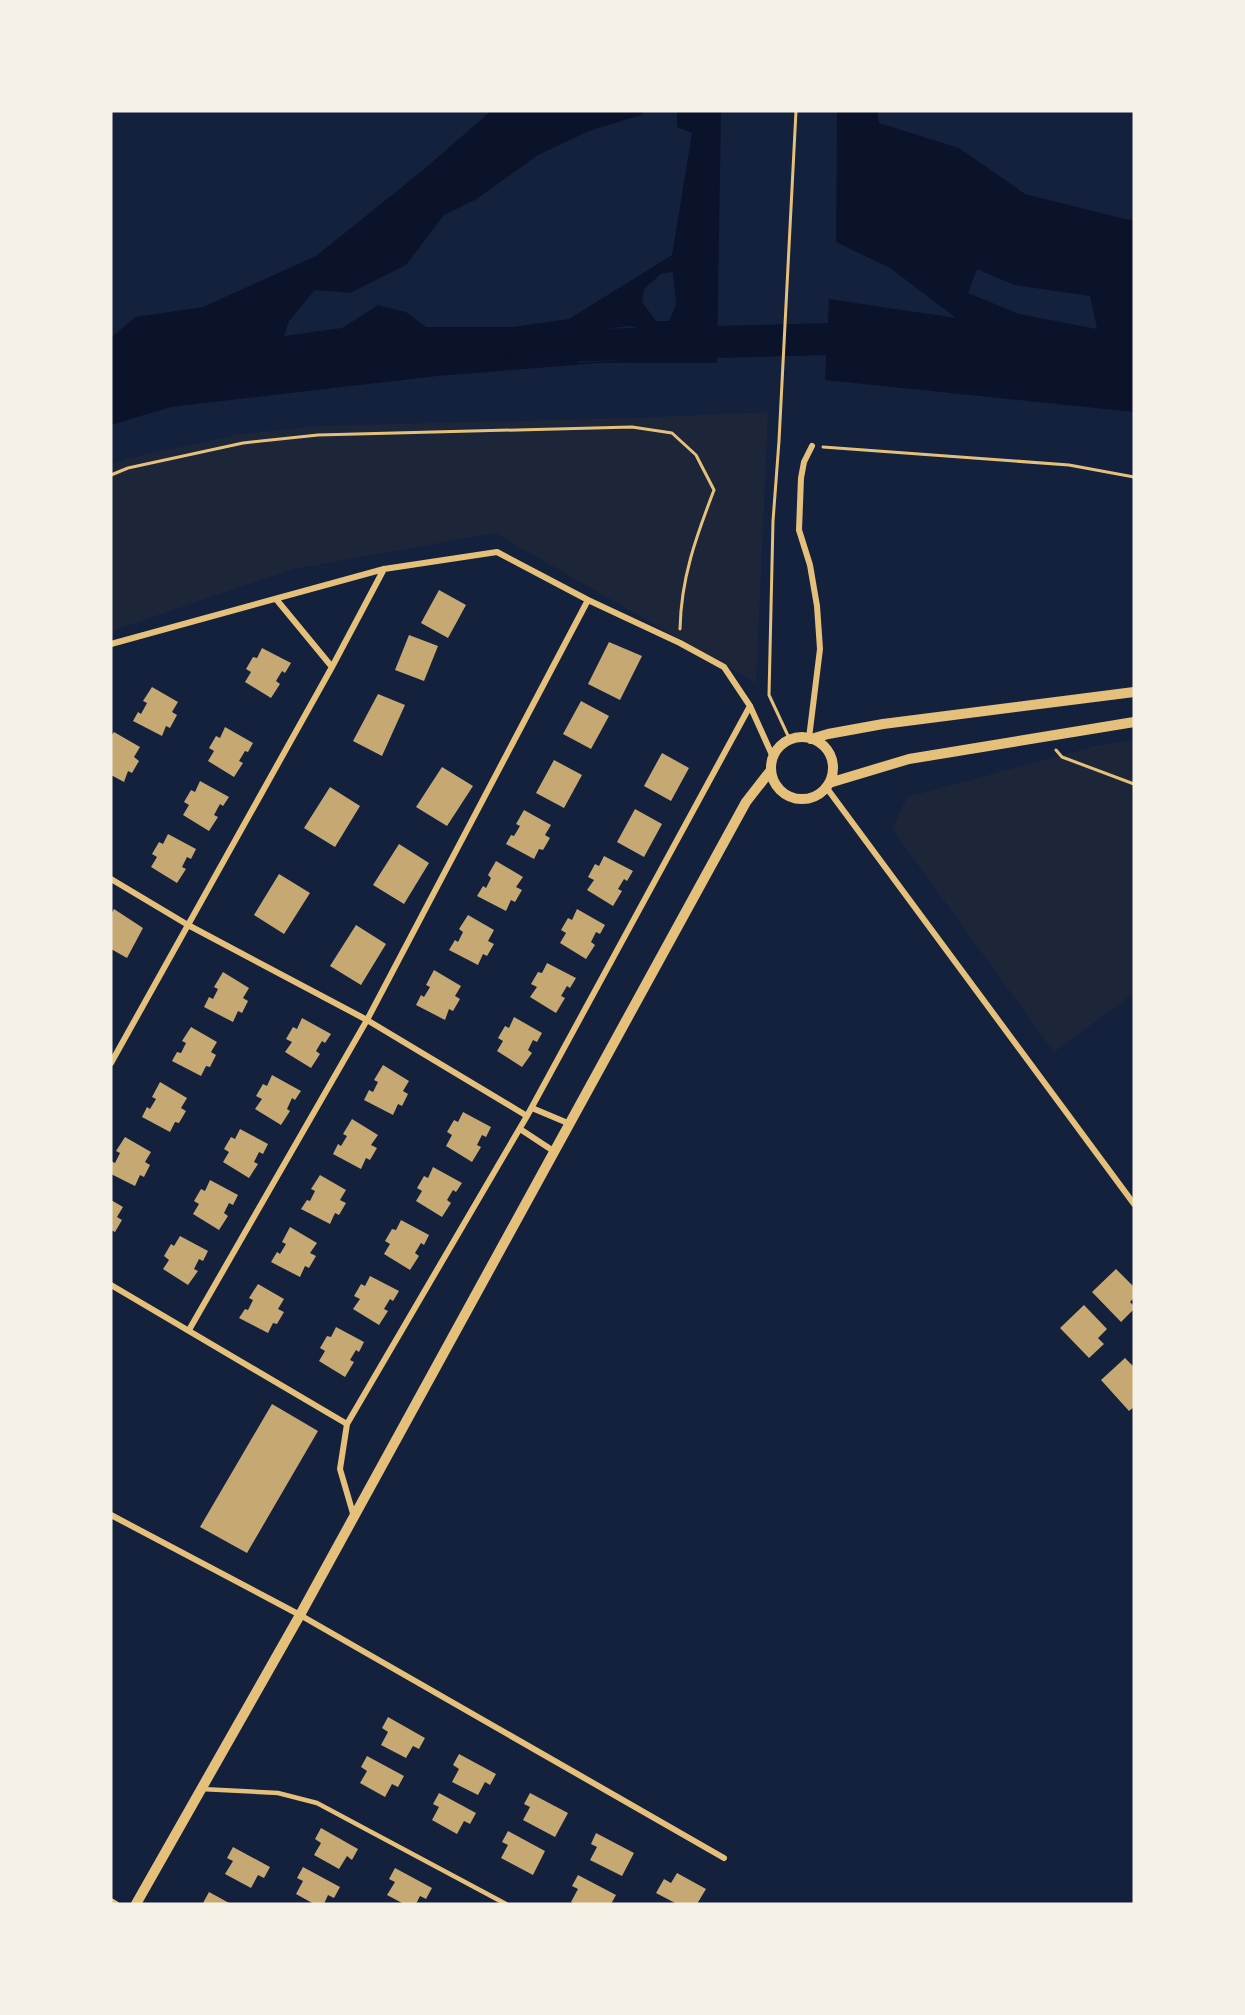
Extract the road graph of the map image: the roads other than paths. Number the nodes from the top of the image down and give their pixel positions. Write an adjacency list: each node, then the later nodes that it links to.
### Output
1 (812, 446): 10 (street)
2 (384, 569): 3 (street); 4 (street); 6 (street)
3 (276, 599): 5 (street); 6 (street)
4 (588, 600): 8 (street); 16 (street)
5 (111, 644)
6 (332, 667): 15 (street)
7 (1134, 692): 10 (street)
8 (750, 706): 11 (street); 18 (street)
9 (1134, 722): 13 (street)
10 (810, 738): 11 (street); 13 (street)
11 (773, 757): 12 (street)
12 (771, 770): 13 (street); 20 (street)
13 (828, 785): 23 (street)
14 (111, 879): 15 (street)
15 (188, 925): 16 (street); 17 (street)
16 (367, 1020): 19 (street); 25 (street)
17 (111, 1063)
18 (532, 1108): 19 (street); 20 (street)
19 (527, 1116): 21 (street)
20 (570, 1125): 22 (street)
21 (520, 1129): 22 (street); 26 (street)
22 (555, 1152): 28 (street)
23 (1134, 1204)
24 (111, 1285): 25 (street)
25 (189, 1330): 26 (street)
26 (347, 1424): 28 (street)
27 (111, 1515): 29 (street)
28 (354, 1518): 29 (street)
29 (300, 1615): 30 (street); 31 (street)
30 (201, 1790): 34 (street); 35 (lane)
31 (724, 1858)
32 (111, 1901): 33 (street)
33 (116, 1904)
34 (136, 1904)
35 (506, 1904)

